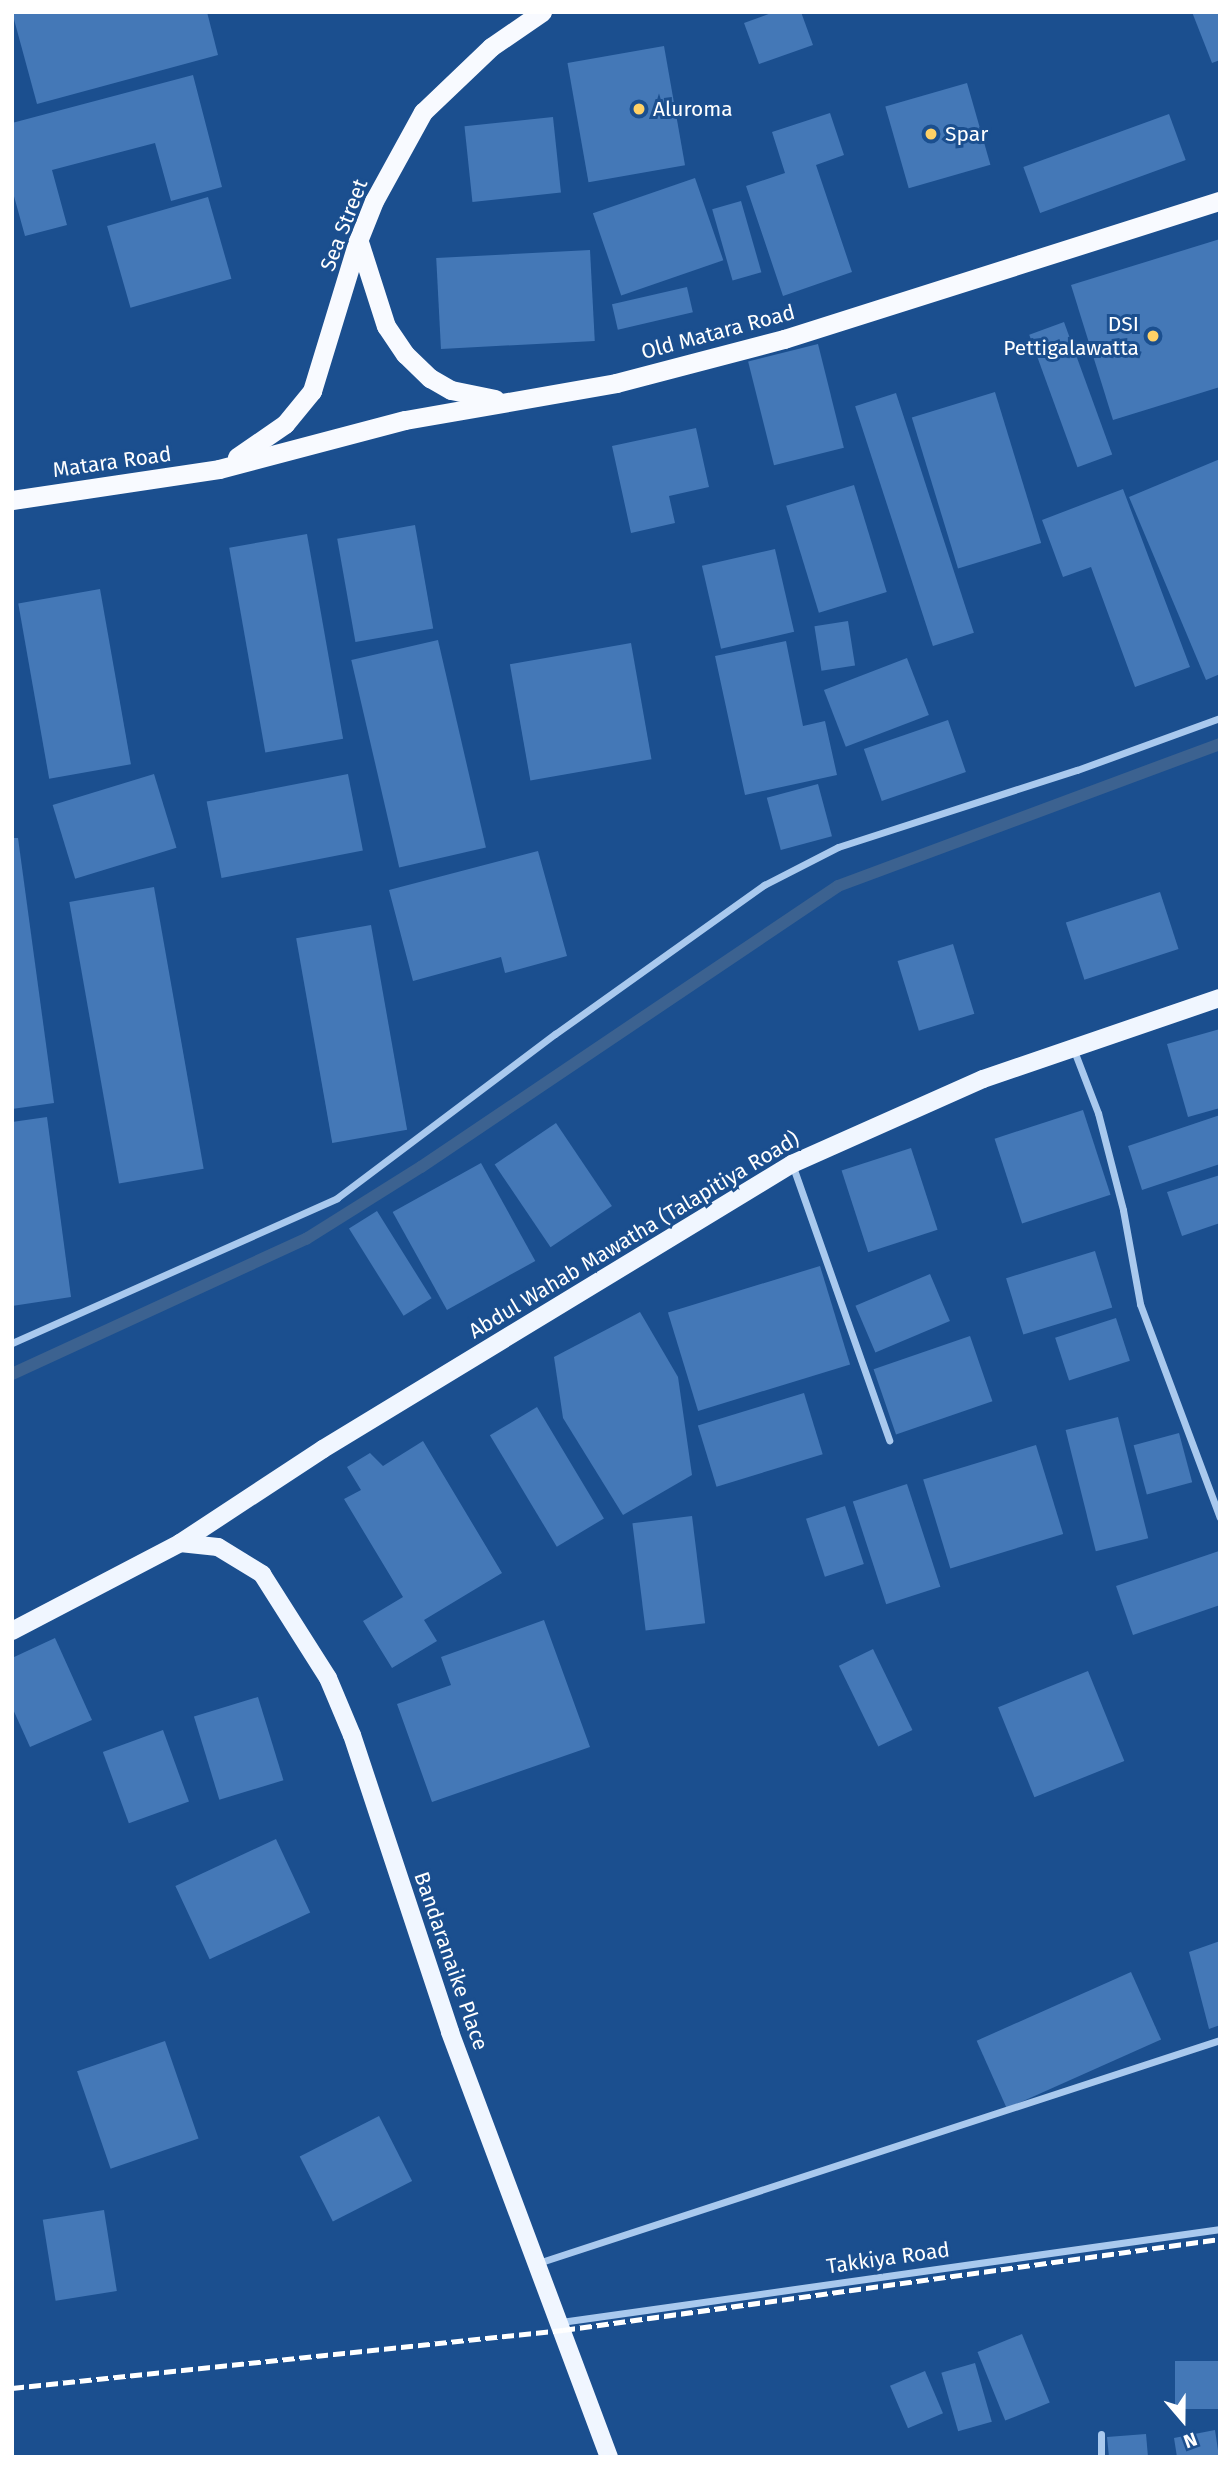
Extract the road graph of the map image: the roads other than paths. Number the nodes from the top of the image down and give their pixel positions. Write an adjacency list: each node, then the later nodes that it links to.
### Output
1 (542, 12): 3 (highway, Sea Street)
2 (1220, 201): 4 (highway, Old Matara Road)
3 (358, 241): 4 (highway); 5 (highway, Sea Street)
4 (504, 401): 5 (highway, Old Matara Road)
5 (219, 469): 6 (highway, Matara Road)
6 (12, 500)
7 (1220, 718): 11 (street)
8 (1220, 998): 9 (main road, Abdul Wahab Mawatha (Talapitiya Road))
9 (1073, 1048): 10 (main road, Abdul Wahab Mawatha (Talapitiya Road)); 13 (street)
10 (792, 1164): 12 (street); 14 (main road, Abdul Wahab Mawatha (Talapitiya Road))
11 (12, 1343)
12 (888, 1440)
13 (1220, 1518)
14 (180, 1543): 15 (main road, Abdul Wahab Mawatha (Talapitiya Road)); 18 (main road, Bandaranaike Place)
15 (12, 1631)
16 (1220, 2040): 18 (street)
17 (1220, 2229): 19 (street, Takkiya Road)
18 (538, 2263): 19 (main road, Bandaranaike Place)
19 (560, 2322): 21 (main road, Bandaranaike Place)
20 (1101, 2434): 22 (street)
21 (609, 2457)
22 (1101, 2457)

